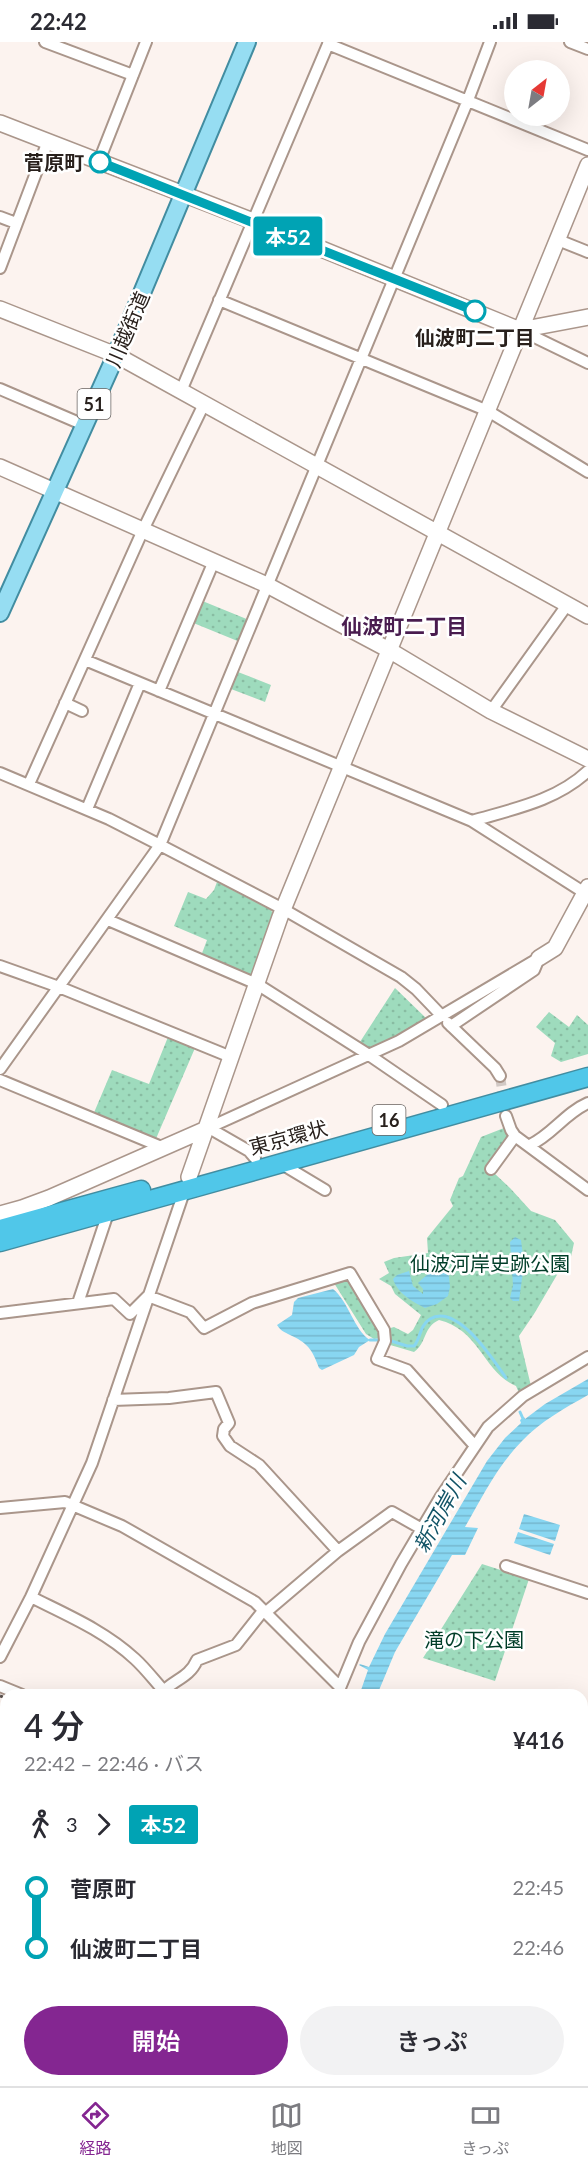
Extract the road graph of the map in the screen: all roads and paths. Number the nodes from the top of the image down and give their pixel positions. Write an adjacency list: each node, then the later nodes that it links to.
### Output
1 (45, 42): 8 (street)
2 (146, 42): 8 (street)
3 (247, 42): 15 (main road, 川越街道 / 51)
4 (490, 42): 9 (street)
5 (570, 42): 7 (street)
6 (328, 43): 9 (street); 17 (street)
7 (588, 49)
8 (133, 75): 13 (street)
9 (468, 100): 12 (street); 22 (street)
10 (0, 123): 11 (street)
11 (48, 141): 13 (street); 18 (street)
12 (588, 150)
13 (99, 161): 15 (street)
14 (588, 165): 19 (street)
15 (184, 195): 17 (street); 27 (main road, 川越街道 / 51)
16 (0, 217): 18 (street)
17 (253, 221): 22 (street); 23 (street)
18 (16, 223): 21 (street)
19 (558, 240): 20 (street); 26 (street)
20 (588, 252)
21 (0, 268)
22 (394, 278): 26 (street); 28 (street)
23 (219, 300): 28 (street); 31 (street)
24 (0, 309): 27 (street)
25 (588, 317): 26 (street)
26 (520, 330): 29 (street); 33 (street)
27 (116, 355): 31 (street); 34 (main road, 川越街道 / 51)
28 (361, 359): 33 (street); 35 (street)
29 (588, 363)
30 (0, 389): 34 (street)
31 (181, 391): 32 (street)
32 (204, 404): 35 (street); 39 (street)
33 (488, 411): 37 (street); 40 (street)
34 (84, 425): 38 (main road, 川越街道 / 51)
35 (317, 466): 40 (street); 42 (street)
36 (0, 467): 38 (street)
37 (588, 472)
38 (54, 490): 39 (street); 44 (main road, 川越街道 / 51)
39 (143, 530): 41 (street); 47 (street)
40 (438, 534): 43 (street); 46 (street)
41 (214, 561): 42 (street); 49 (street)
42 (267, 585): 46 (street); 53 (street)
43 (567, 605): 45 (street); 52 (street)
44 (0, 613)
45 (588, 616)
46 (389, 650): 52 (street); 55 (street)
47 (85, 660): 48 (street); 50 (street)
48 (140, 683): 49 (street); 59 (street)
49 (159, 691): 53 (street)
50 (65, 704): 51 (street); 58 (street)
51 (82, 711)
52 (490, 711): 54 (street)
53 (214, 714): 55 (street); 61 (street)
54 (588, 759)
55 (341, 766): 60 (street); 63 (street)
56 (588, 771): 60 (street)
57 (0, 772): 58 (street)
58 (29, 784): 59 (street)
59 (87, 809): 61 (street)
60 (472, 820): 62 (street)
61 (160, 845): 63 (street); 64 (street)
62 (587, 892): 65 (street)
63 (283, 909): 67 (street); 69 (street)
64 (108, 920): 67 (street); 68 (street)
65 (539, 958): 70 (street); 74 (street)
66 (0, 966): 68 (street)
67 (257, 984): 70 (street); 71 (street)
68 (59, 987): 71 (street); 73 (street)
69 (438, 1011)
70 (369, 1055): 78 (street); 80 (street)
71 (231, 1057): 80 (street)
72 (588, 1065): 78 (highway, 東京環状 / 16)
73 (0, 1069)
74 (500, 1076)
75 (588, 1077): 85 (highway, 東京環状 / 16)
76 (0, 1080): 83 (street)
77 (588, 1103): 82 (street)
78 (442, 1105): 84 (highway, 東京環状 / 16)
79 (506, 1116): 81 (street)
80 (207, 1129): 83 (street); 84 (street); 87 (street)
81 (515, 1136): 82 (street); 86 (street)
82 (530, 1145): 89 (street)
83 (164, 1148): 91 (street)
84 (255, 1158): 87 (highway, 東京環状 / 16)
85 (280, 1162): 87 (highway, 東京環状 / 16); 88 (street)
86 (491, 1169)
87 (187, 1183): 90 (highway, 東京環状 / 16); 92 (highway, 東京環状 / 16); 94 (street)
88 (325, 1190)
89 (588, 1190)
90 (108, 1213): 93 (highway, 東京環状 / 16); 95 (street)
91 (0, 1214)
92 (0, 1229)
93 (0, 1242)
94 (148, 1296): 95 (street); 98 (street); 99 (street)
95 (78, 1303): 96 (street)
96 (0, 1313)
97 (588, 1357): 99 (street)
98 (112, 1400): 100 (street); 103 (street)
99 (475, 1446): 102 (street)
100 (73, 1504): 101 (street); 106 (street); 107 (street)
101 (0, 1508)
102 (422, 1529): 103 (street); 112 (street)
103 (338, 1551): 107 (street)
104 (506, 1566): 105 (street)
105 (588, 1593)
106 (31, 1597): 108 (street); 109 (street)
107 (264, 1612): 110 (street); 111 (street)
108 (0, 1657)
109 (159, 1689)
110 (165, 1689)
111 (337, 1689)
112 (338, 1689)

